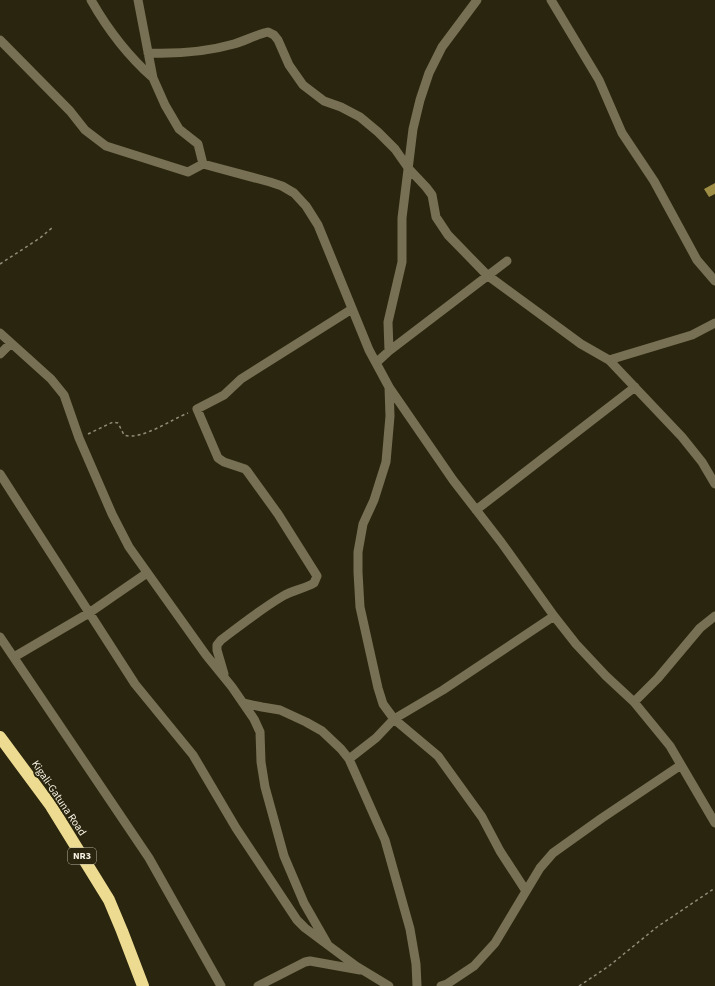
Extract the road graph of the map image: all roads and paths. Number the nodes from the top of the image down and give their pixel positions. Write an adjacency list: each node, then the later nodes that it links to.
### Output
1 (91, 0): 7 (street)
2 (138, 0): 6 (street)
3 (477, 0): 9 (street)
4 (551, 0): 14 (street)
5 (0, 40): 8 (street)
6 (148, 53): 7 (street); 9 (street)
7 (153, 78): 8 (street)
8 (203, 164): 15 (street)
9 (409, 169): 13 (street); 19 (street)
10 (53, 226): 12 (path)
11 (507, 262): 13 (street)
12 (0, 264)
13 (487, 275): 19 (street); 21 (street)
14 (715, 281)
15 (352, 309): 22 (street); 25 (street)
16 (715, 323): 21 (street)
17 (0, 333): 18 (street)
18 (10, 344): 20 (street); 26 (street)
19 (389, 351): 22 (street)
20 (0, 354)
21 (610, 360): 24 (street)
22 (376, 362): 23 (street)
23 (389, 387): 29 (street); 39 (street)
24 (635, 387): 28 (street); 29 (street)
25 (197, 409): 26 (path); 36 (street)
26 (79, 438): 30 (street)
27 (0, 474): 31 (street)
28 (715, 484)
29 (476, 510): 32 (street)
30 (147, 573): 31 (street); 36 (street)
31 (89, 613): 35 (street); 46 (street)
32 (554, 616): 38 (street); 39 (street)
33 (715, 616): 38 (street)
34 (0, 637): 35 (street)
35 (14, 657): 49 (street)
36 (225, 679): 37 (street)
37 (243, 702): 41 (street); 46 (street)
38 (634, 702): 42 (street)
39 (394, 719): 41 (street); 45 (street)
40 (0, 737): 48 (highway, Kigali-Gatuna Road / NR3)
41 (349, 759): 52 (street)
42 (681, 765): 43 (street); 45 (street)
43 (715, 823)
44 (715, 888): 54 (path)
45 (526, 891): 53 (street)
46 (328, 946): 47 (street)
47 (363, 970): 50 (street); 51 (street)
48 (143, 986)
49 (221, 986)
50 (258, 986)
51 (389, 986)
52 (417, 986)
53 (441, 986)
54 (579, 986)

